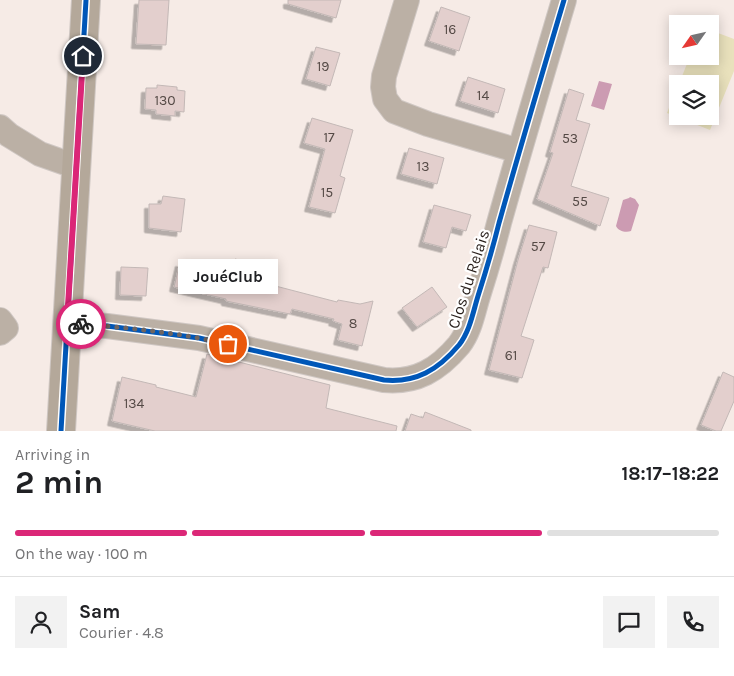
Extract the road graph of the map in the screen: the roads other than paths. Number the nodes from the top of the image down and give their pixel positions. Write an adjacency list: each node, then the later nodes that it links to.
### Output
1 (86, 0): 6 (main road)
2 (407, 0): 5 (street)
3 (564, 0): 5 (street, Clos du Relais)
4 (0, 127): 6 (street)
5 (519, 151): 8 (street, Clos du Relais)
6 (77, 167): 8 (main road)
7 (0, 320): 9 (street)
8 (67, 323): 10 (main road)
9 (0, 333)
10 (61, 431)

